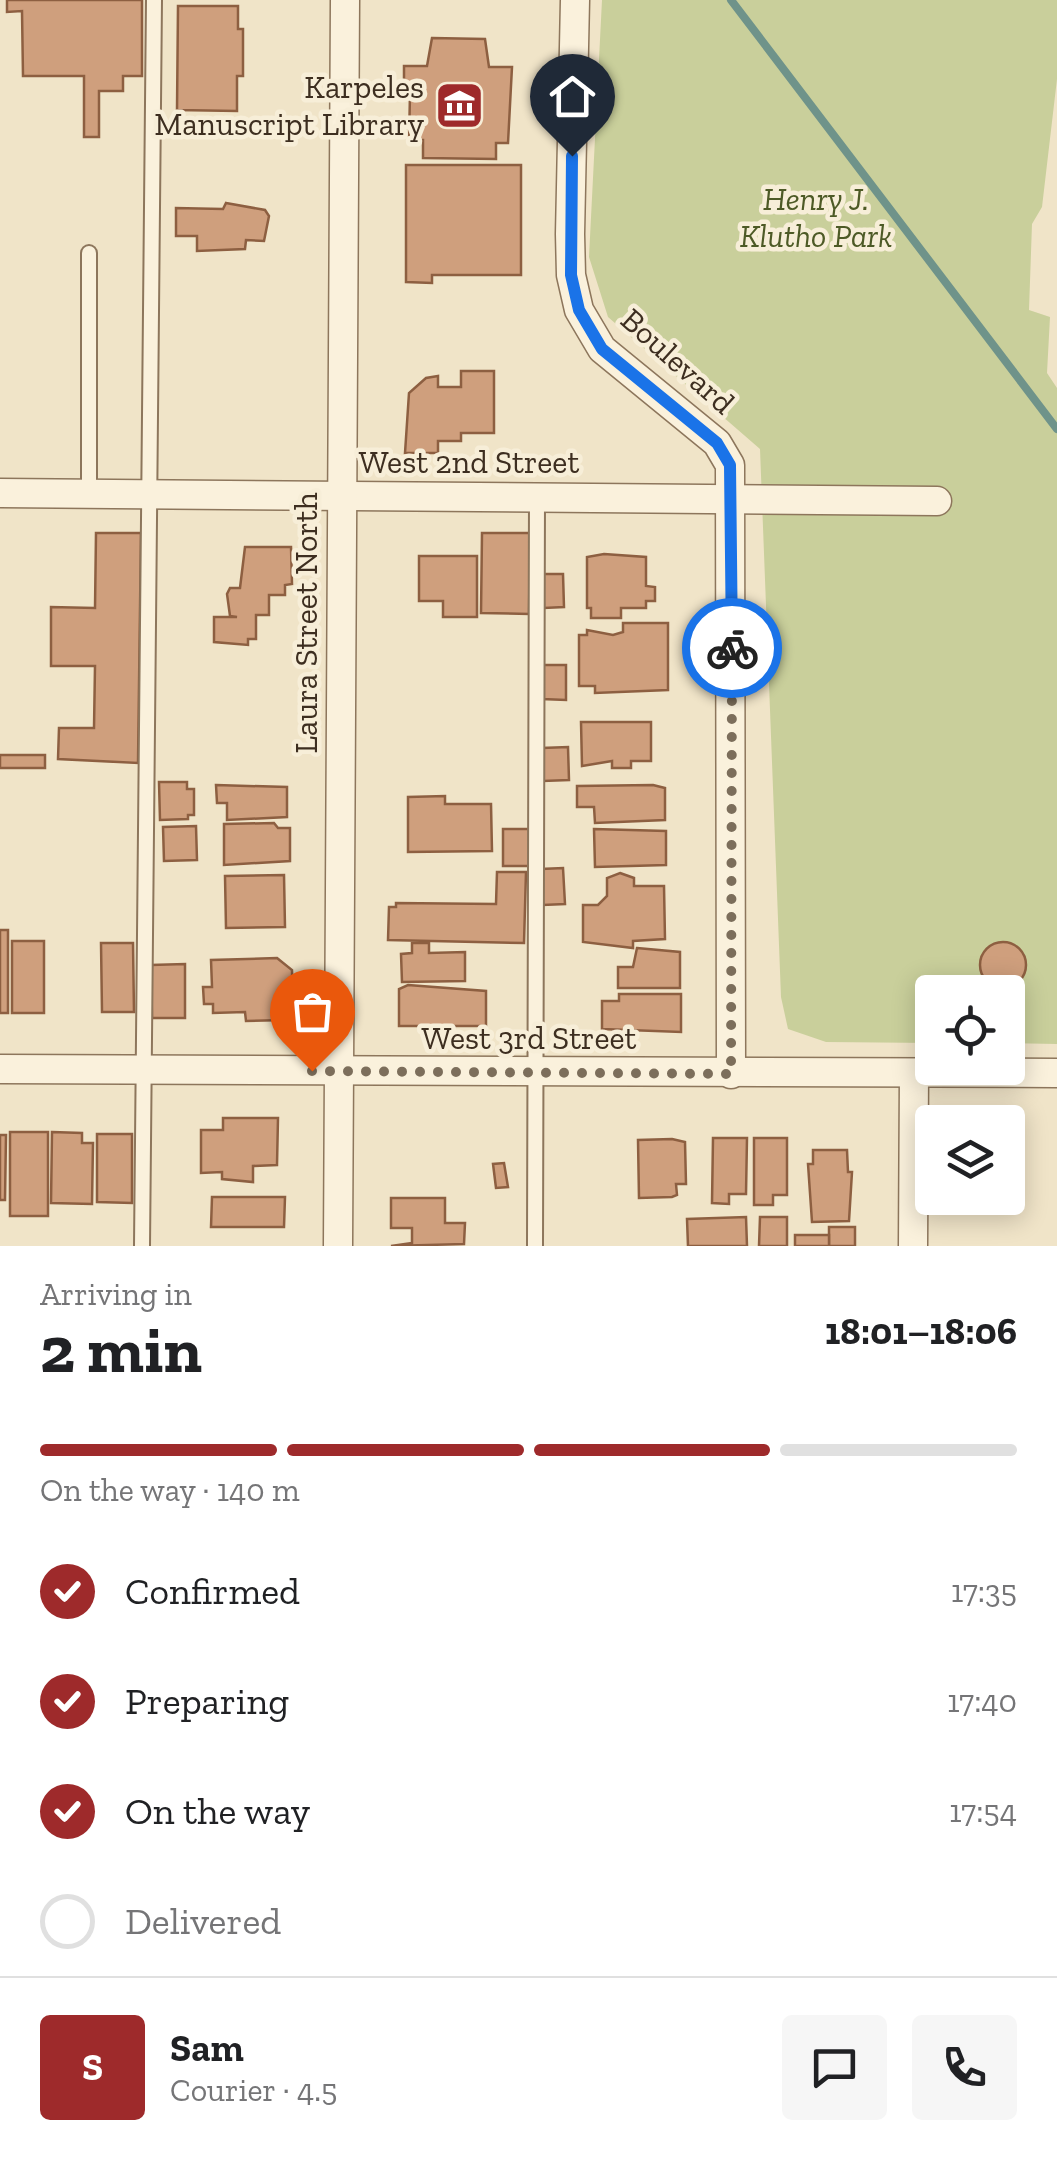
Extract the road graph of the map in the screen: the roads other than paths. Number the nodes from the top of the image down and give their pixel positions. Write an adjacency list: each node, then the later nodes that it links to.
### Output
1 (154, 0): 7 (lane)
2 (345, 0): 8 (street, Laura Street North)
3 (575, 0): 10 (street, Boulevard)
4 (89, 253): 6 (lane)
5 (0, 493): 6 (street, West 2nd Street)
6 (89, 494): 7 (street, West 2nd Street)
7 (150, 494): 8 (street, West 2nd Street); 13 (lane)
8 (340, 496): 9 (street, West 2nd Street); 14 (street, Laura Street North)
9 (536, 497): 10 (street, West 2nd Street); 15 (lane)
10 (733, 498): 11 (street, West 2nd Street); 18 (street, Boulevard)
11 (937, 501)
12 (0, 1069): 13 (street, West 3rd Street)
13 (143, 1070): 14 (street, West 3rd Street); 19 (lane)
14 (341, 1072): 15 (street, West 3rd Street); 20 (street, Laura Street North)
15 (537, 1073): 18 (street, West 3rd Street); 21 (lane)
16 (914, 1073): 17 (street, West 3rd Street); 18 (street, West 3rd Street); 22 (street)
17 (1057, 1073)
18 (731, 1074)
19 (142, 1246)
20 (338, 1246)
21 (535, 1246)
22 (913, 1246)

